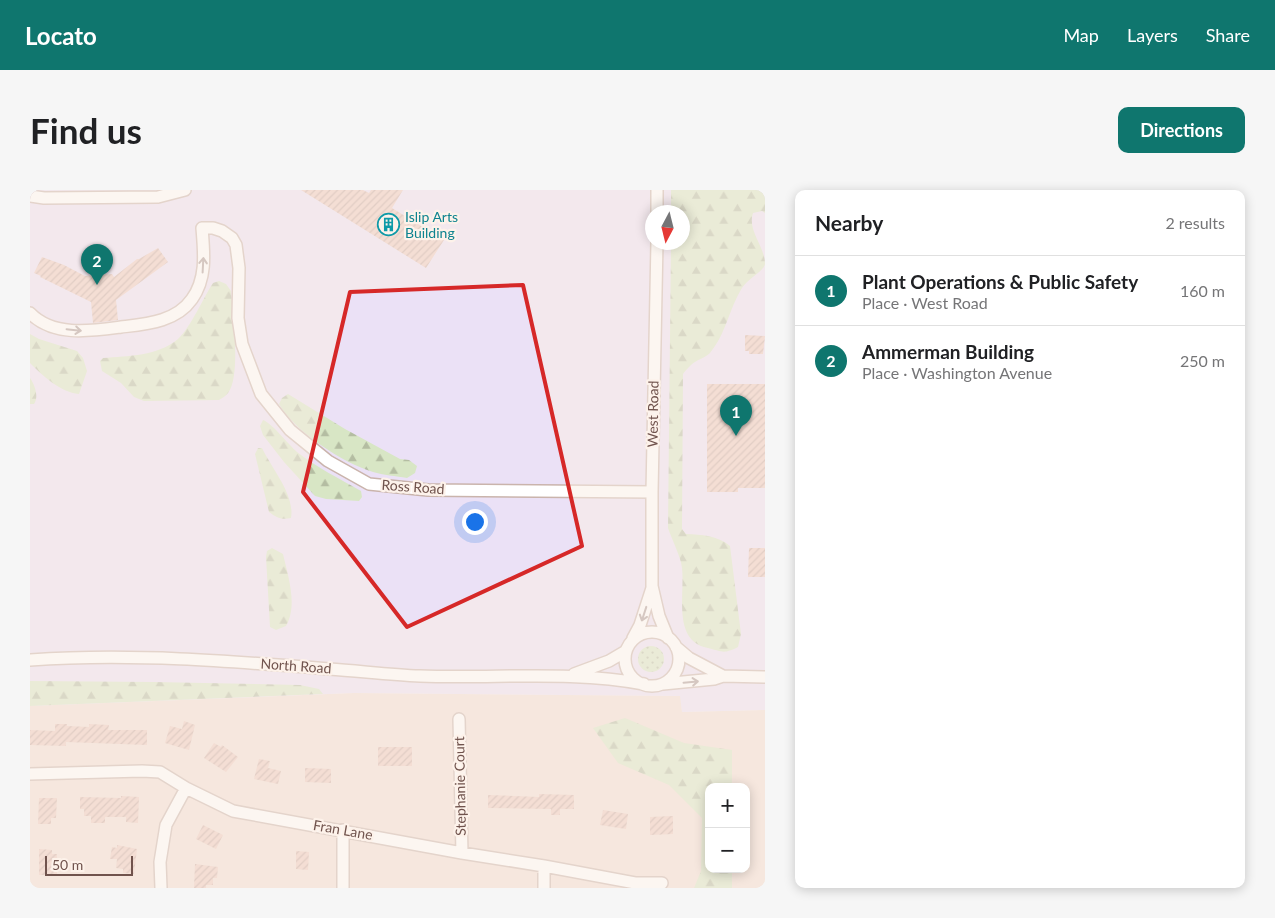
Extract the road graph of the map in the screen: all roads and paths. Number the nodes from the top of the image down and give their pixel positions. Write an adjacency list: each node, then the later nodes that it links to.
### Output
1 (185, 190): 3 (street)
2 (657, 190): 4 (street)
3 (30, 196)
4 (657, 205)
5 (657, 250): 7 (street, West Road)
6 (30, 313): 7 (street, Ross Road, one-way to 7)
7 (652, 492): 8 (street, West Road)
8 (652, 586): 9 (street, West Road); 10 (street, West Road, one-way to 10)
9 (668, 638): 10 (street); 11 (street)
10 (632, 640): 12 (street)
11 (676, 648): 14 (street); 18 (street)
12 (626, 651): 15 (street, North Road); 17 (street)
13 (30, 660): 15 (street, North Road)
14 (723, 676): 16 (street); 18 (street, one-way to 14)
15 (563, 677): 17 (street, North Road)
16 (765, 677)
17 (644, 684): 18 (street)
18 (659, 685)
19 (459, 719): 23 (street, Stephanie Court)
20 (30, 774): 21 (street, Fran Lane)
21 (186, 788): 22 (street, Fran Lane); 26 (street)
22 (343, 830): 23 (street, Fran Lane); 27 (street)
23 (462, 853): 24 (street, Fran Lane)
24 (544, 866): 25 (street, Fran Lane); 28 (street)
25 (662, 883)
26 (160, 888)
27 (343, 888)
28 (544, 888)

